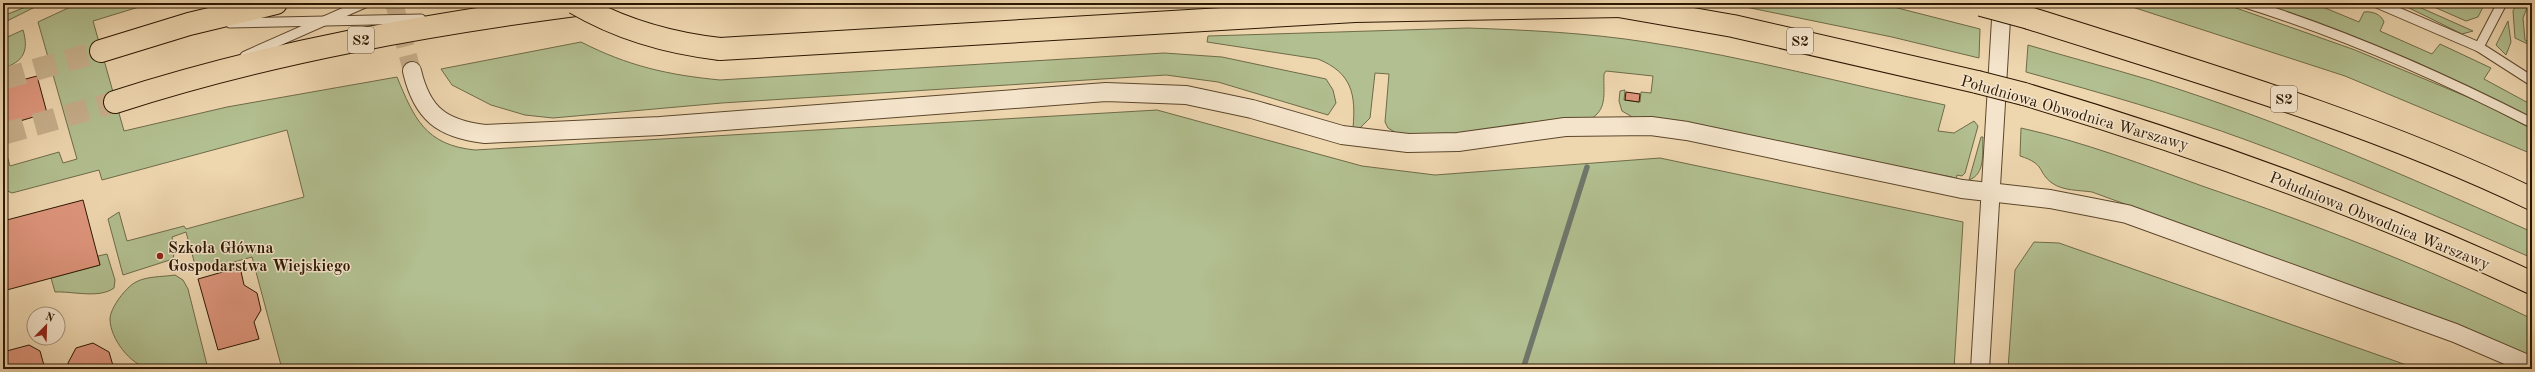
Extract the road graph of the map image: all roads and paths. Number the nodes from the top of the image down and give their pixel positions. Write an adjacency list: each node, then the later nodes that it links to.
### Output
1 (276, 3): 13 (highway)
2 (365, 3): 12 (lane)
3 (575, 3): 10 (highway, bridge)
4 (590, 3): 11 (highway, S2)
5 (1600, 3): 10 (highway, Południowa Obwodnica Warszawy / S2)
6 (1990, 3): 21 (street); 22 (highway, S2, bridge)
7 (2245, 3): 20 (lane)
8 (2377, 3): 14 (lane)
9 (2502, 3): 14 (lane)
10 (1622, 6): 23 (highway, Południowa Obwodnica Warszawy / S2, bridge)
11 (480, 19): 12 (lane); 17 (highway, S2)
12 (326, 20): 13 (lane); 17 (lane)
13 (189, 24): 15 (highway)
14 (2480, 47): 18 (lane)
15 (101, 51)
16 (412, 71): 21 (street)
17 (200, 76): 19 (highway, S2)
18 (2532, 81)
19 (115, 102)
20 (2532, 123)
21 (1991, 193): 24 (street); 25 (street)
22 (2532, 199)
23 (2532, 283)
24 (2532, 366)
25 (1980, 369)

